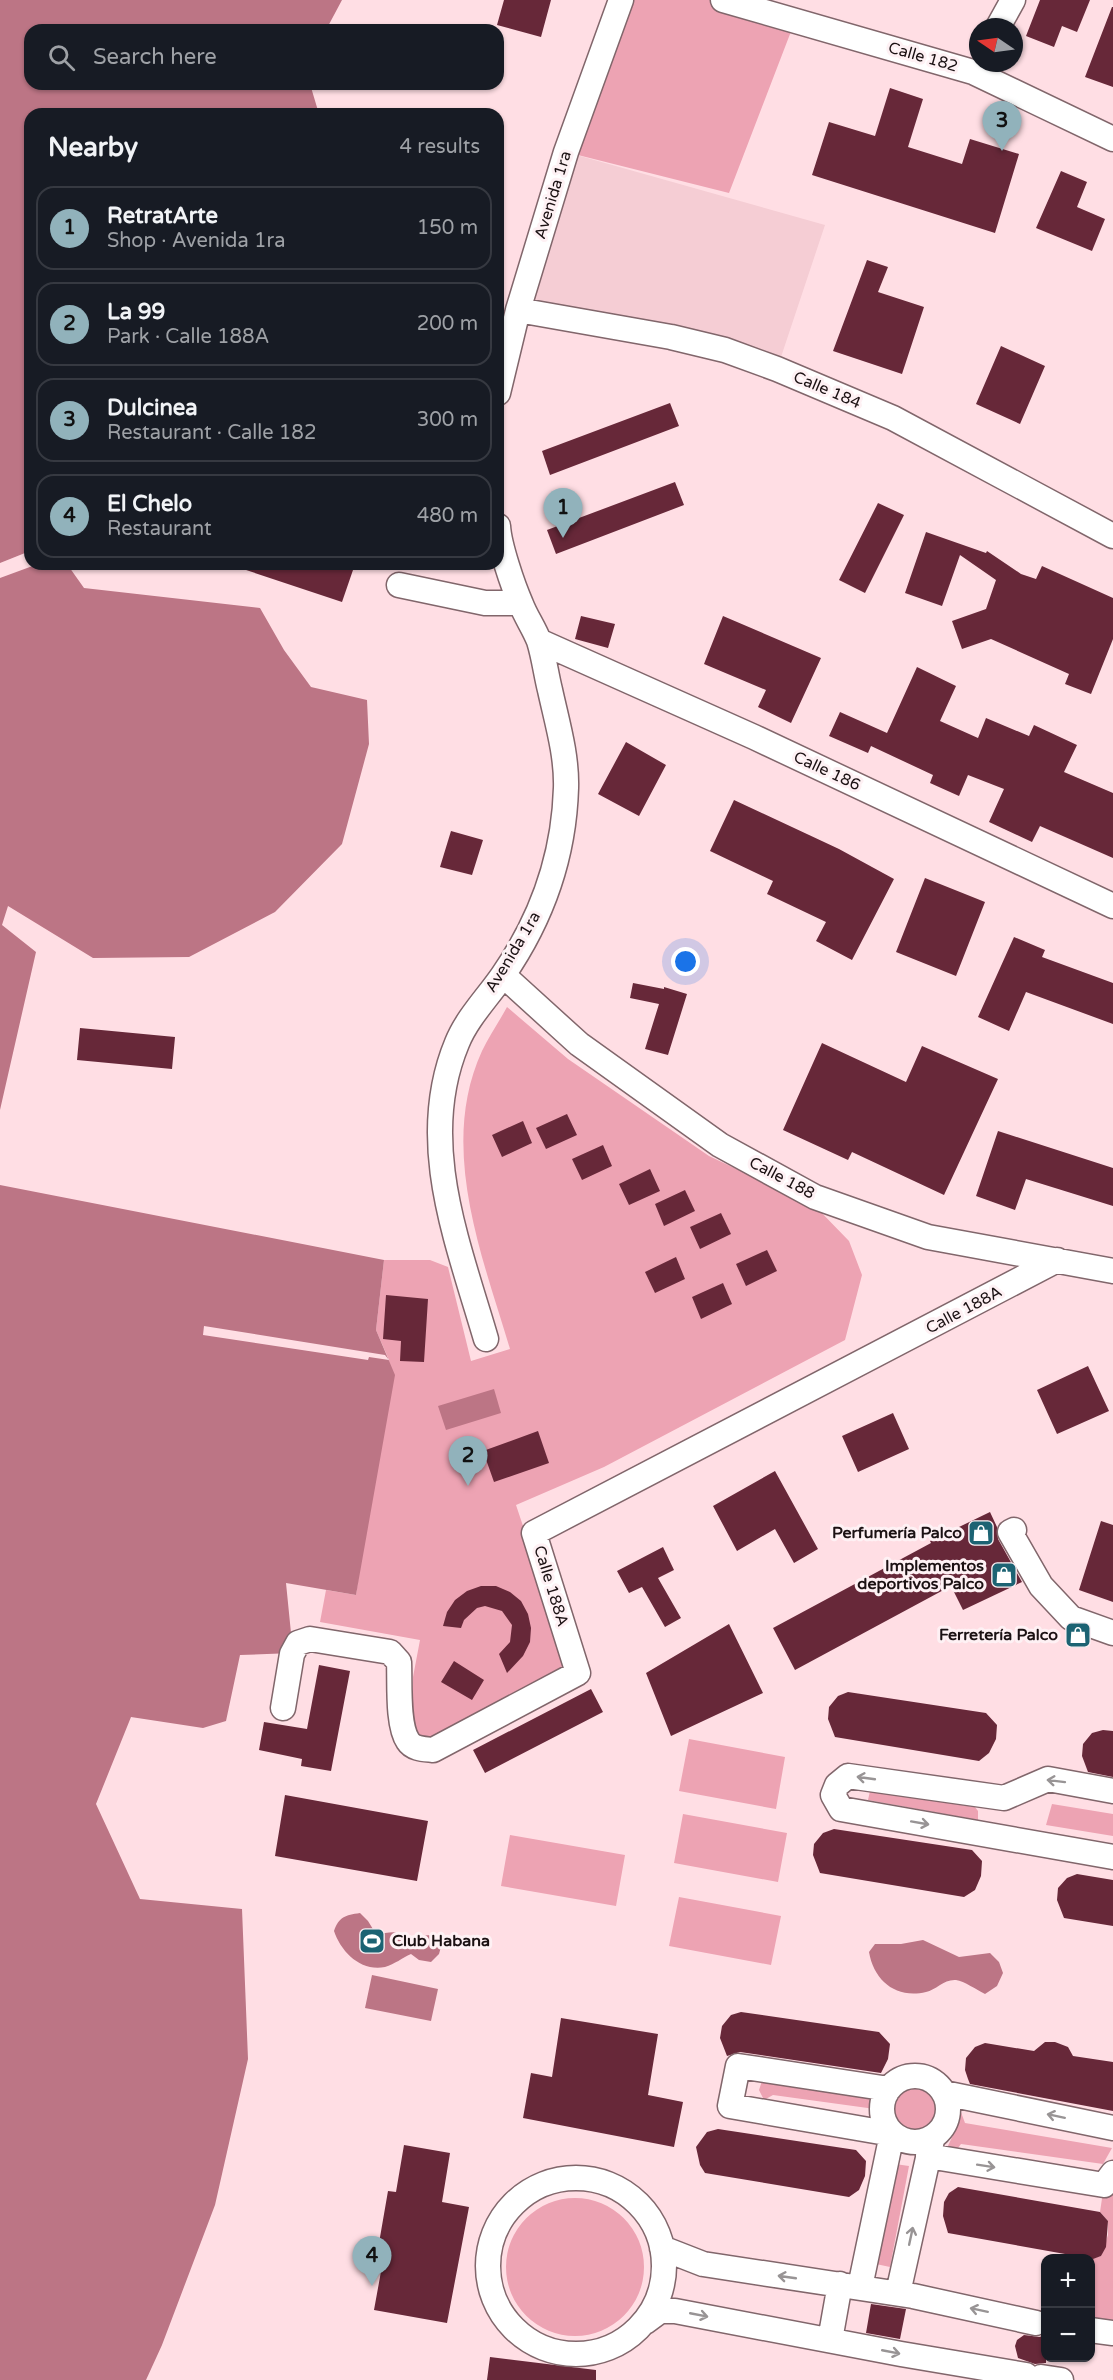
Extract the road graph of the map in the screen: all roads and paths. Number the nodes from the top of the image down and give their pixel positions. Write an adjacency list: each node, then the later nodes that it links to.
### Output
1 (621, 0): 8 (street, Avenida 1ra)
2 (723, 0): 5 (street, Calle 182)
3 (1014, 0): 4 (street)
4 (1003, 18)
5 (969, 65)
6 (985, 72): 7 (street, Calle 182)
7 (1113, 139)
8 (518, 310): 9 (street, Avenida 1ra); 10 (street, Calle 184)
9 (504, 368)
10 (1113, 536)
11 (504, 547): 13 (street, Avenida 1ra)
12 (399, 585): 13 (street)
13 (520, 603): 14 (street, Avenida 1ra)
14 (539, 642): 15 (street, Calle 186); 16 (street, Avenida 1ra)
15 (1113, 906)
16 (503, 975): 17 (street, Calle 188); 19 (street, Avenida 1ra)
17 (1057, 1260): 18 (street, Calle 188); 22 (street, Calle 188A)
18 (1113, 1271)
19 (486, 1339)
20 (1014, 1530): 21 (street)
21 (1113, 1633)
22 (283, 1708)
23 (1113, 1791): 24 (street, one-way to 24)
24 (1004, 1798): 25 (street); 25 (street, one-way to 25)
25 (997, 1836): 26 (street)
26 (1113, 1857)
27 (889, 2089): 28 (street); 30 (street); 30 (street)
28 (944, 2093): 29 (street, one-way to 28); 31 (street)
29 (1113, 2128)
30 (892, 2134): 31 (street); 34 (street)
31 (930, 2147): 32 (street, one-way to 32); 35 (street, one-way to 31)
32 (1113, 2173)
33 (662, 2248): 34 (street, one-way to 33); 36 (street); 36 (street)
34 (850, 2286): 35 (street); 40 (street)
35 (898, 2293): 37 (street, one-way to 35)
36 (645, 2322): 40 (street, one-way to 40)
37 (1036, 2323)
38 (1095, 2331): 39 (street)
39 (1113, 2333)
40 (830, 2340): 41 (street, one-way to 41)
41 (1043, 2378)

